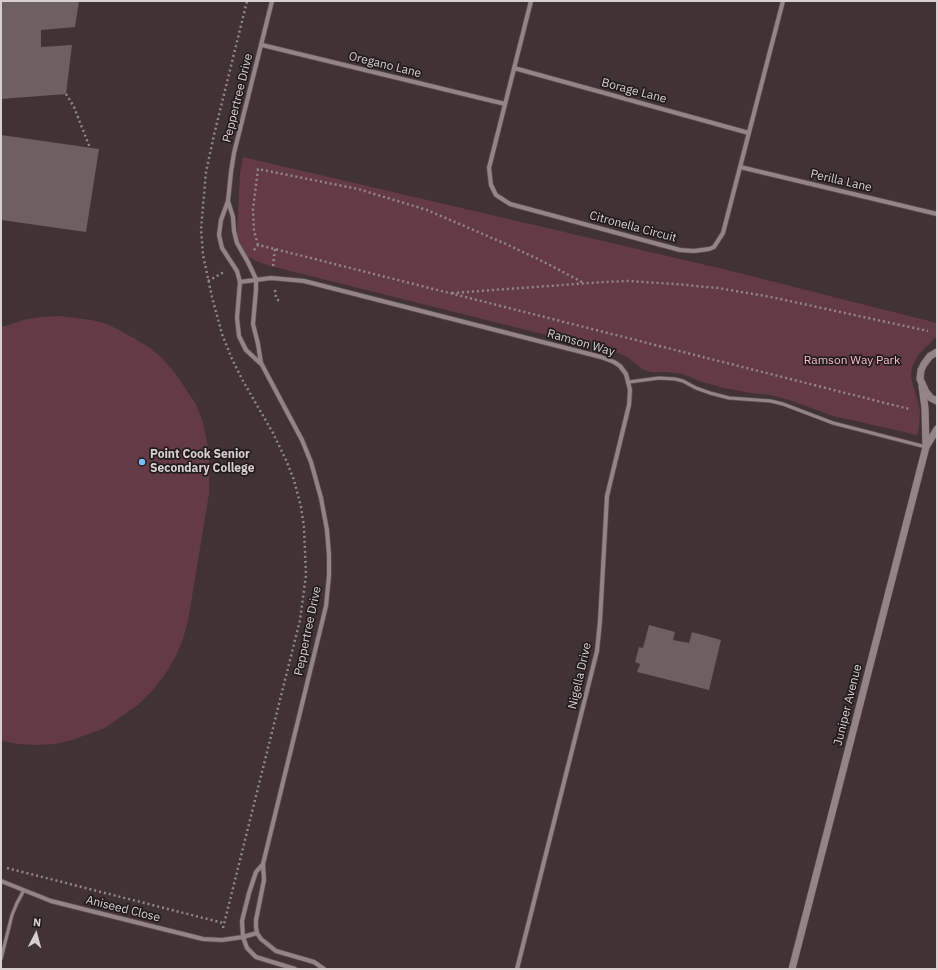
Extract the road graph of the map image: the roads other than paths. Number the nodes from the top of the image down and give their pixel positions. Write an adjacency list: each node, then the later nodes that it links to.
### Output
1 (272, 1): 4 (street, Peppertree Drive)
2 (531, 1): 5 (street, Citronella Circuit)
3 (783, 1): 7 (street, Citronella Circuit)
4 (262, 45): 6 (street, Oregano Lane); 9 (street, Peppertree Drive)
5 (514, 68): 6 (street, Citronella Circuit); 7 (street, Borage Lane)
6 (505, 104): 8 (street, Citronella Circuit)
7 (749, 132): 8 (street, Citronella Circuit)
8 (740, 167): 10 (street, Perilla Lane)
9 (228, 201): 11 (street, Peppertree Drive); 12 (street, Peppertree Drive)
10 (937, 214)
11 (256, 280): 12 (street, Ramson Way); 14 (street, Peppertree Drive); 15 (street, Ramson Way)
12 (240, 282): 14 (street, Peppertree Drive)
13 (936, 352): 16 (street, Juniper Avenue)
14 (261, 363): 20 (street, Peppertree Drive)
15 (629, 382): 19 (lane); 28 (street, Nigella Drive)
16 (922, 386): 17 (street); 19 (street, Juniper Avenue)
17 (937, 401)
18 (937, 428): 19 (street, Juniper Avenue)
19 (926, 447): 29 (street, Juniper Avenue)
20 (263, 864): 23 (street, Peppertree Drive); 24 (street, Peppertree Drive)
21 (1, 880): 22 (street, Aniseed Close)
22 (24, 890): 24 (street, Aniseed Close); 25 (lane)
23 (257, 933): 24 (street, Aniseed Close); 27 (street)
24 (243, 937): 26 (street)
25 (1, 959)
26 (295, 969)
27 (324, 969)
28 (517, 969)
29 (792, 969)

